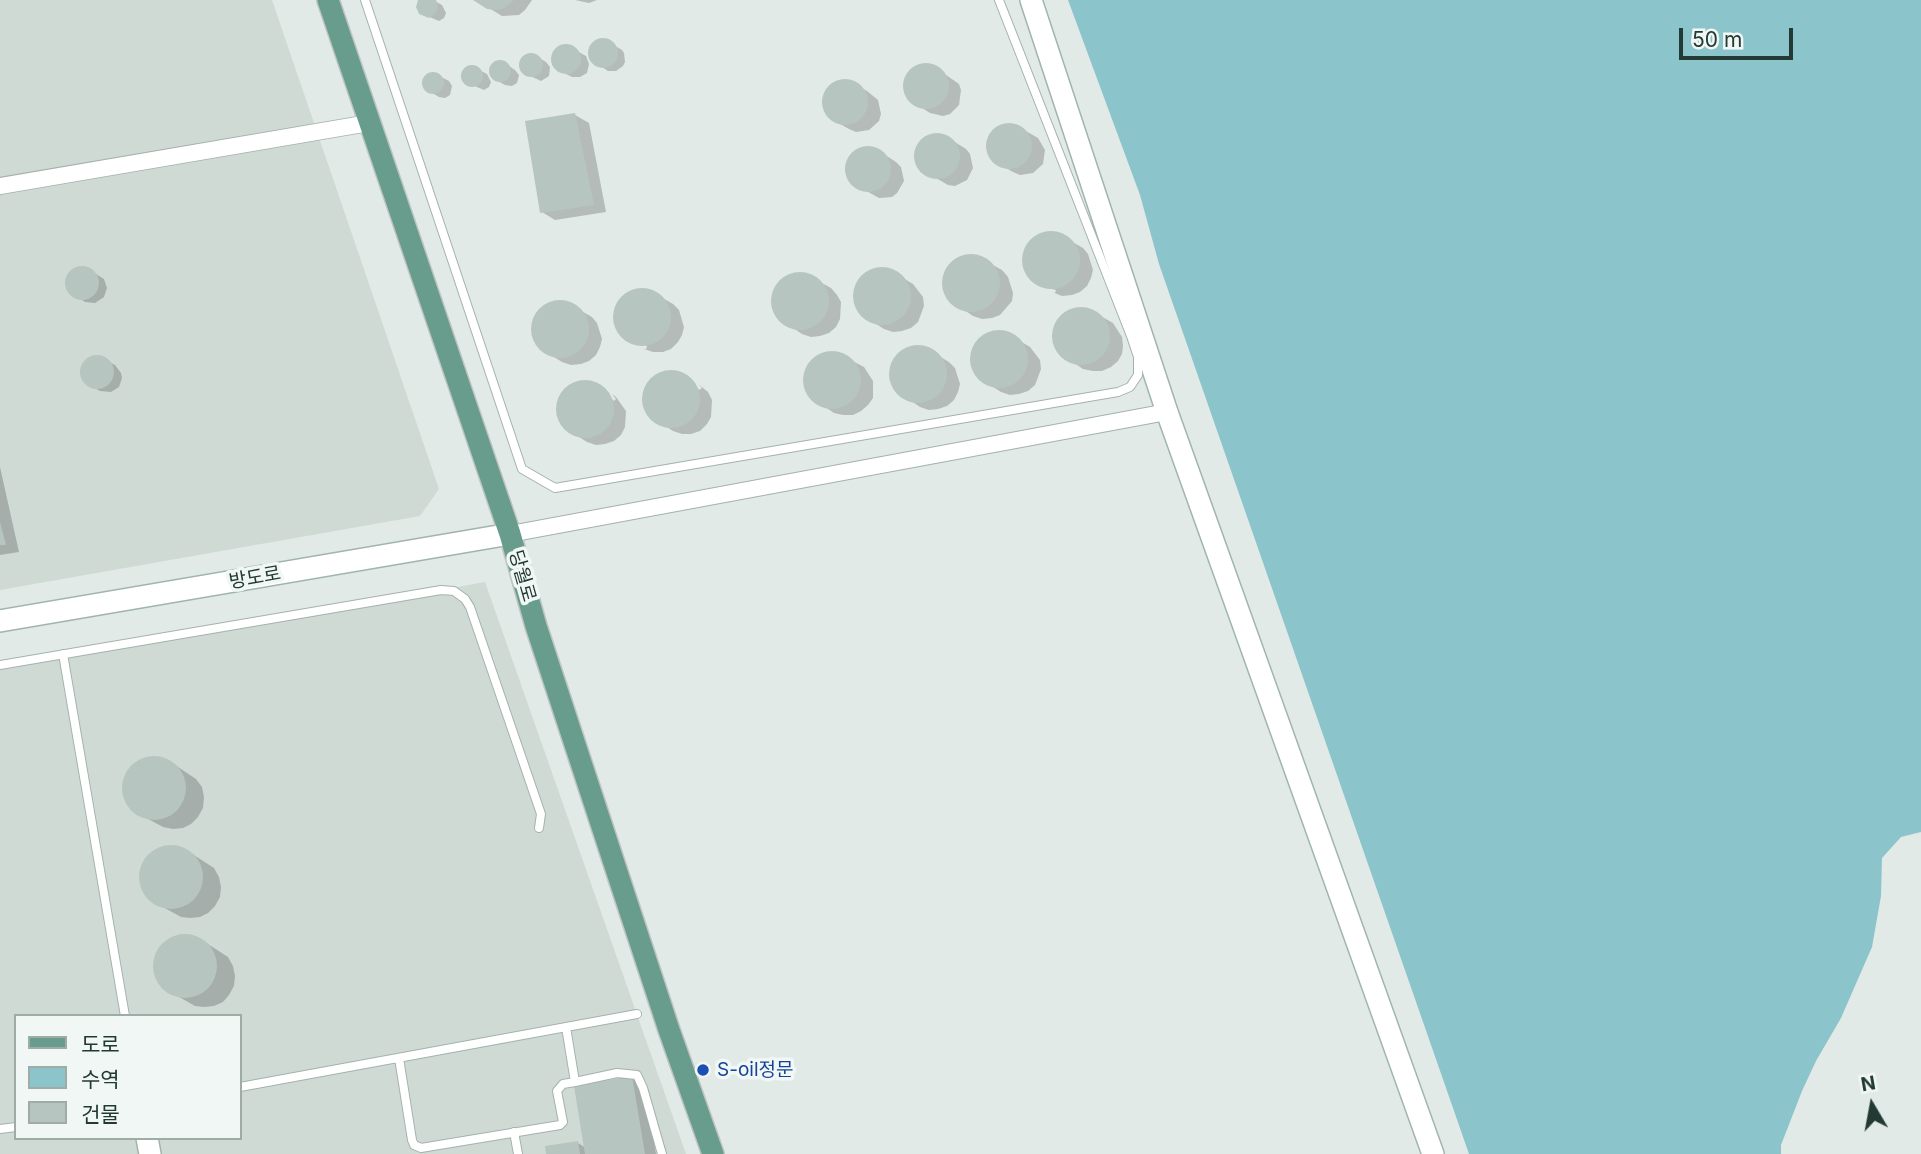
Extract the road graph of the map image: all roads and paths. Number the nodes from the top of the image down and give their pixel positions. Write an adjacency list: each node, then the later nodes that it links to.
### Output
1 (328, 0): 5 (main road, 당월로)
2 (365, 0): 3 (lane)
3 (999, 0)
4 (1031, 0): 7 (main road)
5 (369, 123): 6 (street); 8 (main road, 당월로)
6 (0, 186)
7 (1167, 412): 8 (street); 23 (main road)
8 (510, 534): 9 (main road, 방도로); 22 (main road, 당월로)
9 (0, 621)
10 (62, 654): 11 (lane); 12 (lane); 13 (lane)
11 (0, 665)
12 (539, 828)
13 (125, 1014)
14 (637, 1014): 15 (lane)
15 (566, 1027): 16 (lane); 17 (lane)
16 (399, 1058): 18 (lane); 19 (lane)
17 (575, 1082): 19 (lane); 21 (lane)
18 (242, 1087)
19 (514, 1132): 20 (lane)
20 (518, 1154)
21 (662, 1154)
22 (713, 1154)
23 (1433, 1154)

